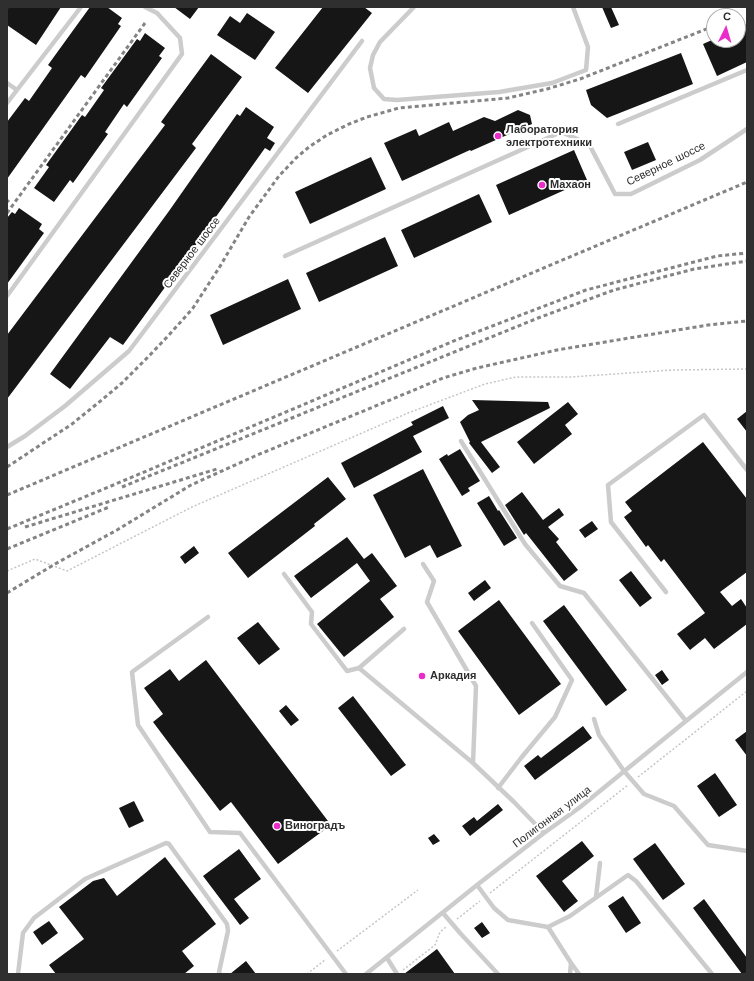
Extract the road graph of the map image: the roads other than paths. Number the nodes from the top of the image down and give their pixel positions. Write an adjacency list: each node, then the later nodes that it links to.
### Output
1 (81, 7): 8 (lane)
2 (146, 7): 13 (lane)
3 (414, 7): 4 (lane)
4 (572, 7)
5 (362, 41): 15 (lane, Северное шоссе)
6 (747, 70): 10 (lane)
7 (7, 83): 8 (lane)
8 (16, 90): 9 (lane)
9 (7, 103)
10 (618, 124)
11 (747, 129): 12 (lane, Северное шоссе)
12 (285, 256)
13 (7, 296)
14 (461, 441): 26 (lane)
15 (7, 447)
16 (747, 470): 19 (lane)
17 (423, 564): 27 (lane)
18 (284, 574): 23 (lane)
19 (666, 592)
20 (208, 617): 42 (lane)
21 (532, 623): 29 (lane)
22 (404, 629): 23 (lane)
23 (359, 668): 27 (lane)
24 (747, 672): 26 (lane, Полигонная улица)
25 (594, 719): 28 (lane)
26 (686, 721): 28 (lane, Полигонная улица)
27 (473, 763): 29 (lane)
28 (624, 772): 30 (lane, Полигонная улица); 31 (lane)
29 (498, 788): 30 (lane)
30 (544, 833): 33 (lane, Полигонная улица)
31 (747, 852)
32 (600, 863): 34 (lane)
33 (477, 886): 35 (lane, Полигонная улица); 36 (lane)
34 (596, 898): 36 (lane); 47 (lane)
35 (443, 912): 37 (lane, Полигонная улица); 44 (lane)
36 (548, 927): 38 (lane)
37 (386, 958): 39 (lane); 43 (lane, Полигонная улица)
38 (571, 963): 45 (lane); 46 (lane)
39 (396, 973)
40 (18, 974): 41 (lane)
41 (220, 974)
42 (346, 974)
43 (366, 974)
44 (498, 974)
45 (570, 974)
46 (579, 974)
47 (712, 974)

